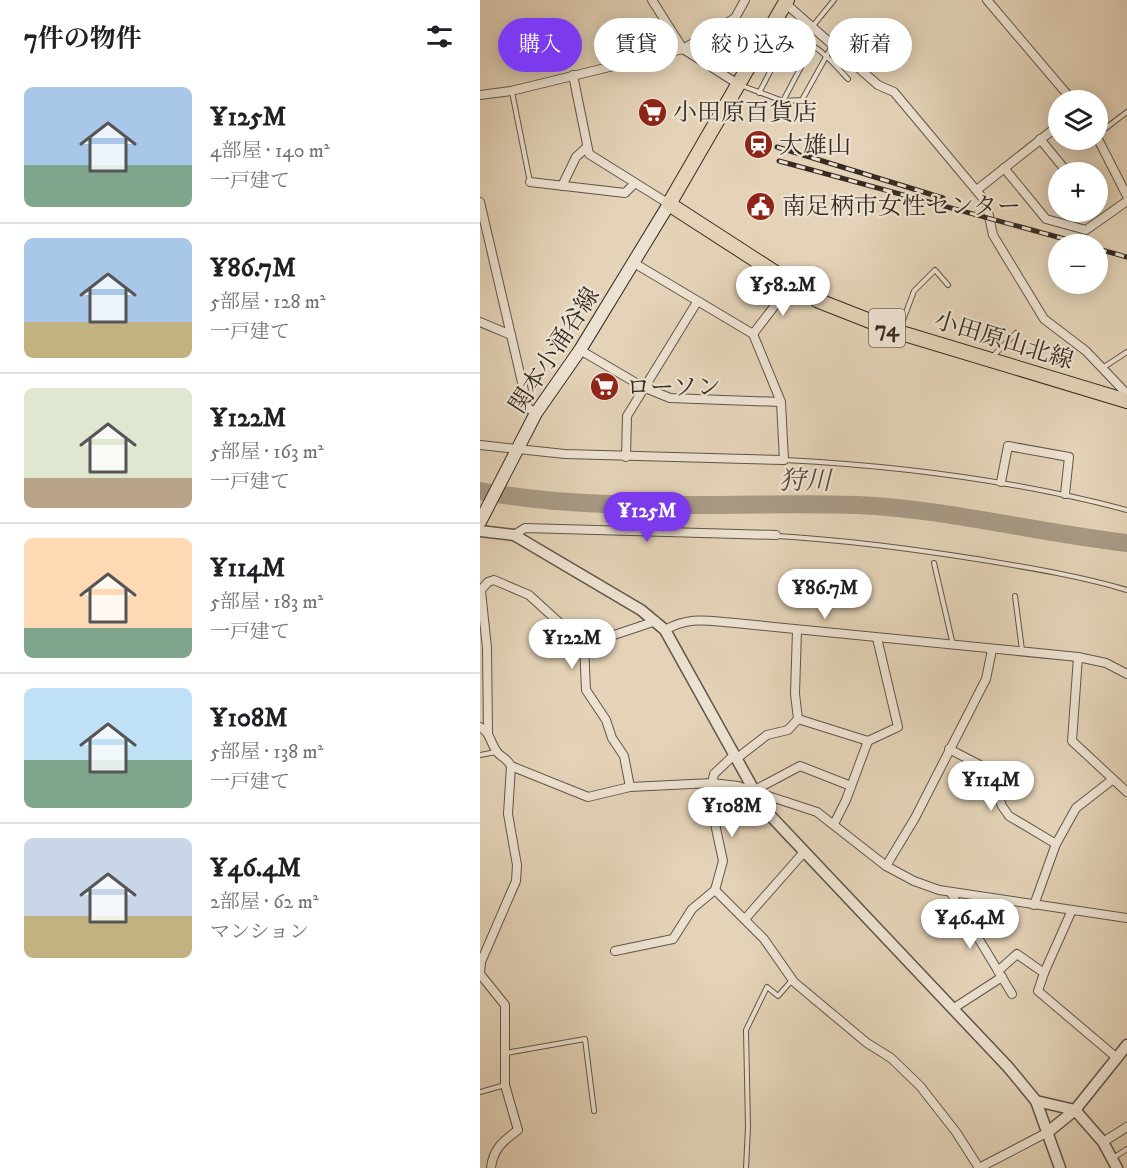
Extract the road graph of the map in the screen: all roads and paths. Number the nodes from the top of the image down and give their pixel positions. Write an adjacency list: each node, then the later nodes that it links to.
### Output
1 (652, 0): 10 (street)
2 (746, 0): 10 (street)
3 (834, 0): 7 (lane)
4 (987, 0): 20 (street)
5 (786, 2): 6 (street); 19 (main road)
6 (803, 18)
7 (816, 22)
8 (816, 30): 9 (street)
9 (828, 41)
10 (683, 49): 17 (street); 19 (street)
11 (816, 49): 13 (lane)
12 (828, 53): 13 (lane)
13 (826, 56): 18 (lane); 24 (lane)
14 (770, 72): 22 (lane)
15 (798, 72): 24 (lane)
16 (864, 72): 36 (street)
17 (573, 75): 21 (street); 29 (street)
18 (848, 79)
19 (738, 84): 22 (lane); 40 (main road)
20 (1064, 90)
21 (512, 91): 23 (street); 33 (lane)
22 (759, 93): 24 (lane)
23 (480, 95)
24 (783, 101)
25 (1127, 112): 26 (lane)
26 (1108, 126)
27 (1048, 133): 28 (street)
28 (1040, 139): 31 (street); 32 (street)
29 (587, 147): 34 (street); 35 (street)
30 (1104, 150): 37 (street)
31 (1059, 162)
32 (1004, 168): 36 (street); 42 (street)
33 (530, 182): 35 (street)
34 (635, 183): 35 (street); 40 (street)
35 (562, 186)
36 (978, 189): 57 (street)
37 (1127, 196)
38 (1127, 201): 41 (street)
39 (480, 202): 53 (street)
40 (669, 204): 45 (main road, 関本小涌谷線); 46 (main road, 小田原山北線 / 74)
41 (1108, 211)
42 (1048, 220)
43 (1057, 222): 44 (street)
44 (1093, 222)
45 (634, 263): 48 (street); 54 (main road, 関本小涌谷線)
46 (792, 283): 50 (main road, 小田原山北線 / 74); 52 (street)
47 (948, 285): 50 (lane)
48 (697, 302): 52 (street); 58 (street)
49 (480, 322): 53 (street)
50 (898, 332): 56 (main road, 小田原山北線 / 74)
51 (1016, 333): 56 (lane)
52 (753, 334): 61 (street)
53 (511, 335): 62 (street)
54 (580, 350): 58 (street); 62 (main road, 関本小涌谷線)
55 (1127, 352): 57 (lane)
56 (991, 360): 60 (main road, 小田原山北線 / 74)
57 (1103, 368): 59 (street)
58 (643, 387): 61 (street); 65 (street)
59 (1127, 394)
60 (1127, 401)
61 (781, 402): 66 (street)
62 (536, 413): 64 (main road, 関本小涌谷線)
63 (480, 445): 64 (street)
64 (515, 450): 65 (street); 70 (main road, 関本小涌谷線)
65 (626, 457): 66 (street)
66 (784, 460): 67 (lane)
67 (1001, 482): 68 (lane); 68 (street)
68 (1065, 494): 69 (lane)
69 (1127, 510)
70 (480, 524): 71 (street)
71 (514, 535): 72 (street); 77 (street)
72 (776, 536): 74 (lane)
73 (934, 563): 82 (lane)
74 (1127, 590)
75 (480, 591): 81 (street); 89 (street)
76 (1015, 597): 84 (lane)
77 (656, 621): 78 (street); 81 (street)
78 (665, 630): 79 (street); 94 (street)
79 (797, 630): 80 (street); 87 (street)
80 (877, 638): 82 (street); 90 (street)
81 (584, 645): 99 (street)
82 (954, 646): 83 (street)
83 (992, 650): 84 (street); 91 (street)
84 (1022, 651): 85 (street)
85 (1078, 657): 86 (street); 96 (street)
86 (1127, 674)
87 (798, 719): 90 (street); 94 (street)
88 (480, 727): 89 (street)
89 (488, 733): 92 (street)
90 (868, 741): 98 (street)
91 (949, 749): 103 (street); 105 (street)
92 (497, 752): 93 (lane); 95 (street)
93 (480, 755)
94 (735, 757): 97 (street); 100 (street)
95 (511, 766): 99 (street); 114 (street)
96 (1112, 780): 101 (street); 103 (street)
97 (712, 783): 99 (street); 100 (street); 106 (street)
98 (851, 786): 100 (street); 102 (street)
99 (630, 787)
100 (753, 791): 102 (street); 104 (street)
101 (1127, 792)
102 (834, 824): 105 (street)
103 (1056, 844): 108 (street)
104 (804, 852): 111 (street); 118 (street)
105 (886, 866): 107 (street)
106 (715, 890): 111 (street); 112 (street)
107 (951, 893): 108 (street); 115 (street)
108 (1034, 905): 109 (street)
109 (1072, 910): 110 (street); 113 (street)
110 (1127, 918)
111 (745, 919): 116 (street)
112 (615, 951)
113 (1044, 973): 115 (street); 121 (street)
114 (480, 974): 120 (street)
115 (1000, 974): 117 (street); 118 (street)
116 (793, 979): 133 (lane); 134 (street)
117 (1012, 994)
118 (954, 1008): 124 (street)
119 (1127, 1045): 121 (street)
120 (506, 1053): 122 (street); 126 (lane)
121 (1117, 1058): 125 (street)
122 (505, 1085): 123 (lane); 132 (street)
123 (480, 1092)
124 (1036, 1101): 125 (street); 128 (street)
125 (1075, 1110): 128 (street); 129 (street)
126 (594, 1111)
127 (1127, 1127): 129 (street)
128 (1048, 1132): 134 (street); 135 (street)
129 (1102, 1142): 131 (street)
130 (1127, 1149): 131 (lane)
131 (1115, 1163)
132 (491, 1168)
133 (746, 1168)
134 (979, 1168)
135 (1060, 1168)

